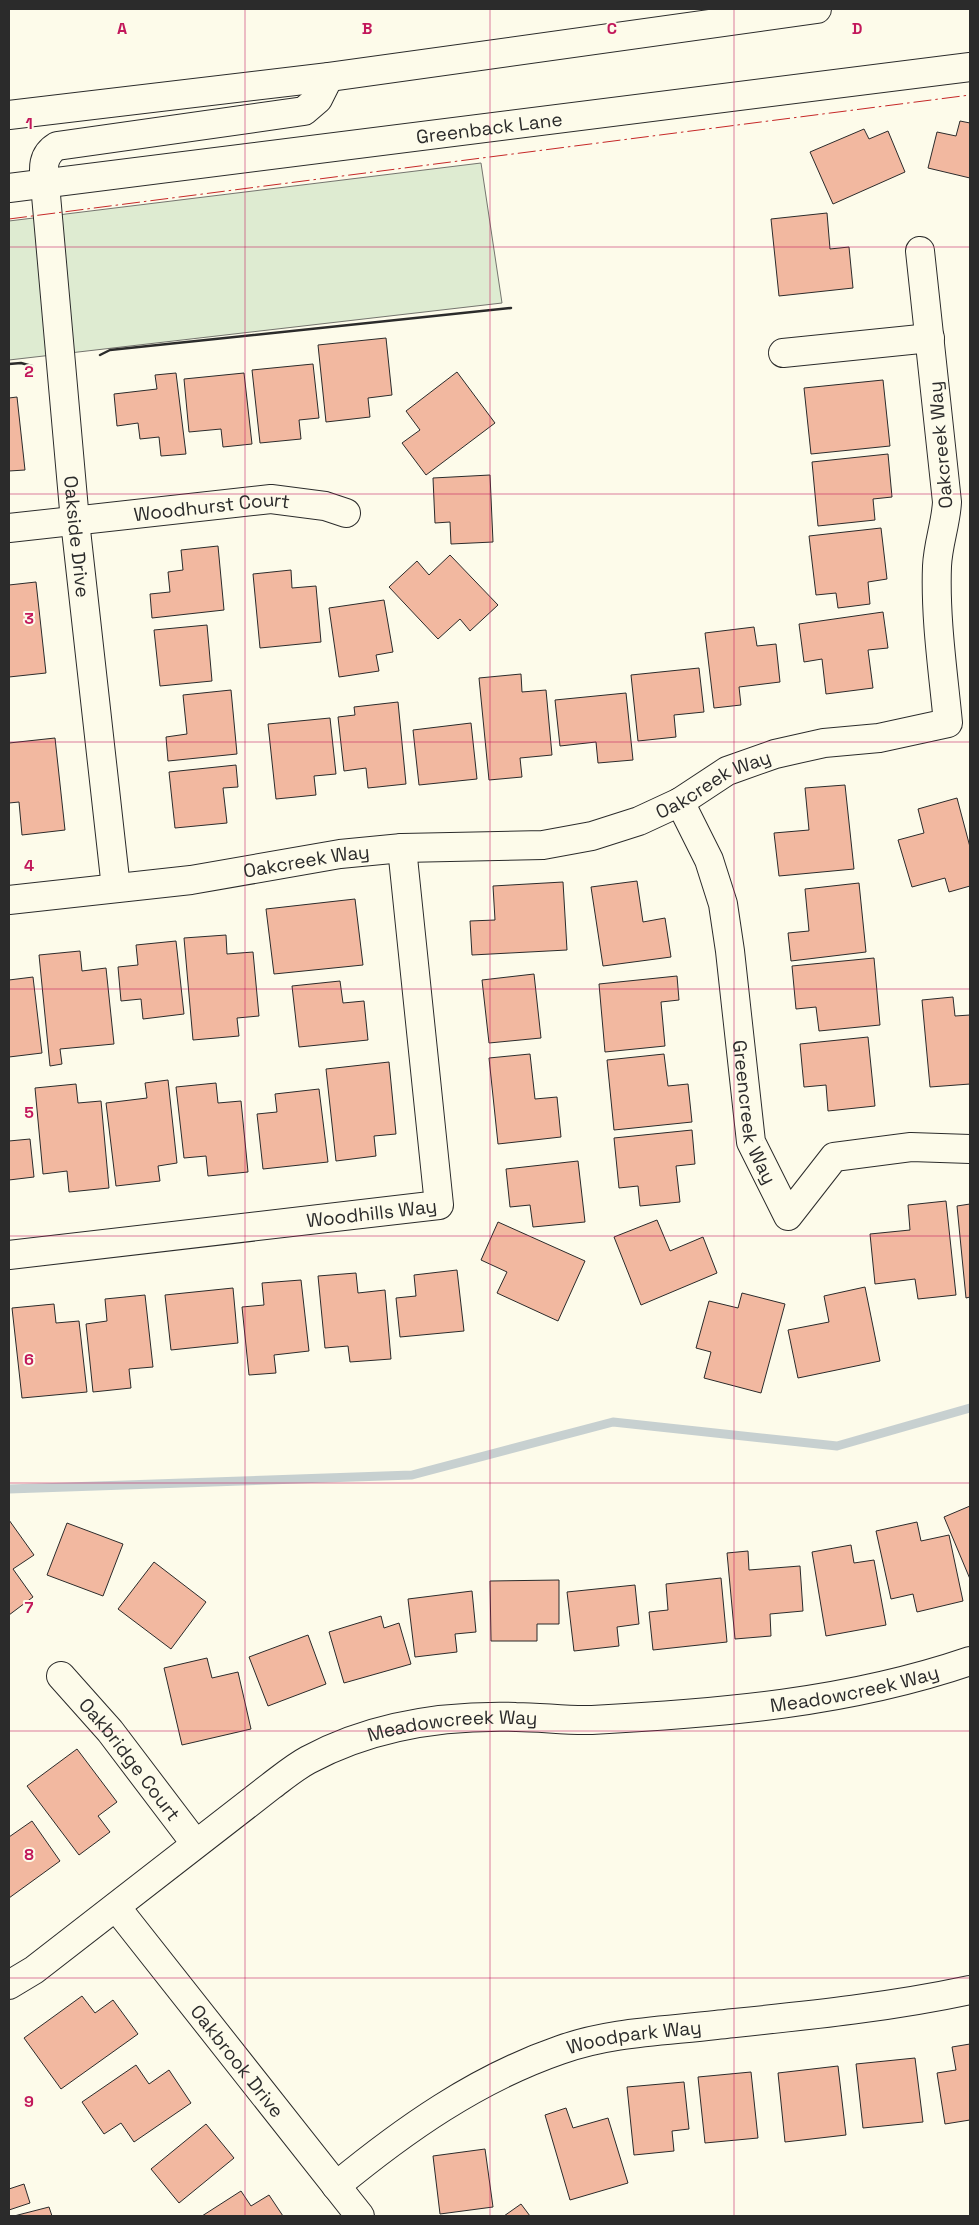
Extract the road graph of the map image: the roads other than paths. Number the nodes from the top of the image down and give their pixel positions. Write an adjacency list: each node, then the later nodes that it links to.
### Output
1 (817, 9): 3 (street)
2 (970, 67): 5 (street, Greenback Lane)
3 (329, 77): 4 (street); 5 (street, Oakside Drive)
4 (9, 114)
5 (45, 184): 6 (street, Greenback Lane); 11 (street, Oakside Drive)
6 (9, 188)
7 (920, 250): 8 (street, Oakcreek Way)
8 (930, 338): 9 (street); 13 (street, Oakcreek Way)
9 (783, 353)
10 (346, 513): 11 (street, Woodhurst Court)
11 (75, 521): 12 (street, Woodhurst Court); 15 (street, Oakside Drive)
12 (9, 528)
13 (680, 802): 14 (street, Oakcreek Way); 17 (street, Greencreek Way)
14 (402, 848): 15 (street, Oakcreek Way); 18 (street, Woodhills Way)
15 (116, 888): 16 (street, Oakcreek Way)
16 (9, 900)
17 (970, 1149)
18 (9, 1256)
19 (970, 1661): 21 (street, Meadowcreek Way)
20 (61, 1676): 21 (street, Oakbridge Court)
21 (195, 1843): 22 (street, Meadowcreek Way)
22 (116, 1907): 23 (street, Meadowcreek Way); 25 (street, Oakbrook Drive)
23 (9, 1985)
24 (970, 1990): 25 (street, Woodpark Way)
25 (336, 2186): 26 (street, Oakbrook Drive)
26 (360, 2216)

